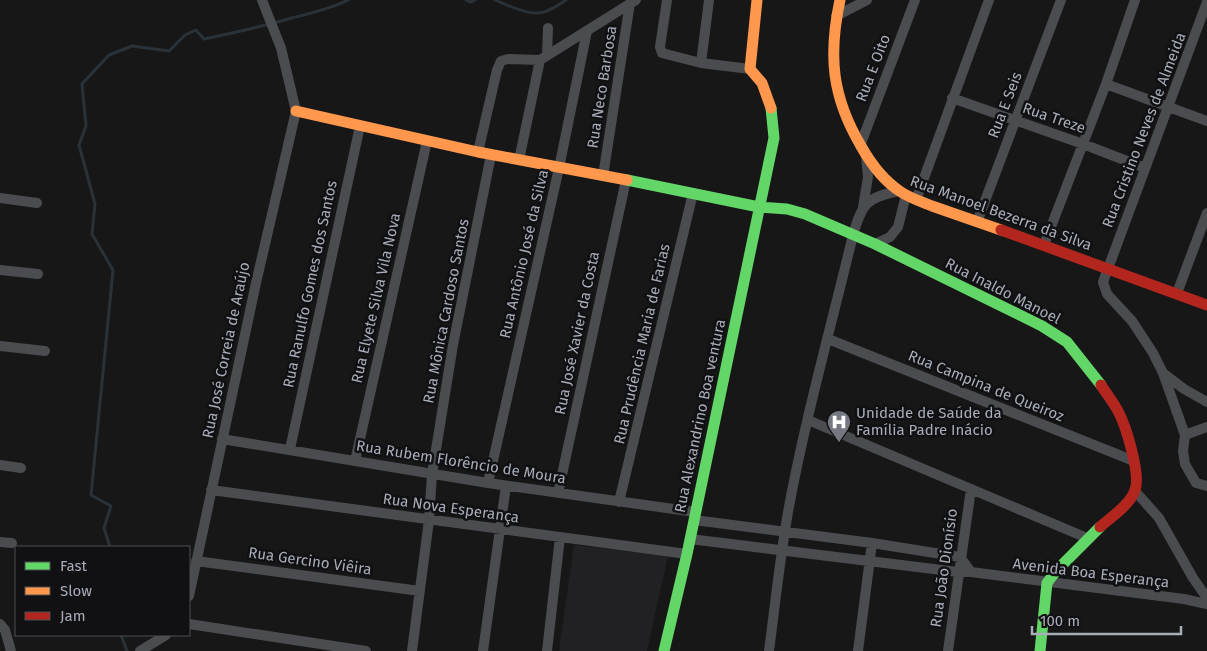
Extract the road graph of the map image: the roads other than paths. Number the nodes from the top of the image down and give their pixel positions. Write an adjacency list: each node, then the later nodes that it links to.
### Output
1 (667, 0): 17 (street)
2 (709, 0): 17 (street)
3 (756, 0): 18 (street)
4 (840, 0): 13 (street, Rua Manoel Bezerra da Silva)
5 (867, 0): 13 (street)
6 (915, 0): 28 (street, Rua E Oito)
7 (989, 0): 20 (street)
8 (1061, 0): 23 (street, Rua E Seis)
9 (1135, 0): 19 (street)
10 (633, 1): 15 (street); 34 (street, Rua Neco Barbosa)
11 (1207, 2): 21 (street, Rua Cristino Neves de Almeida)
12 (264, 3): 22 (street)
13 (836, 16): 28 (street, Rua Manoel Bezerra da Silva)
14 (548, 28): 16 (street)
15 (587, 31): 16 (street); 32 (street, Rua Antônio José da Silva)
16 (544, 58): 29 (street); 31 (street)
17 (701, 62): 18 (street)
18 (750, 69): 40 (street, Rua Alexandrino Boa ventura)
19 (1106, 84): 21 (street); 27 (street)
20 (952, 98): 23 (street, Rua Treze); 37 (street)
21 (1169, 107): 24 (street); 33 (street, Rua Cristino Neves de Almeida)
22 (296, 111): 25 (street, Rua Inaldo Manoel); 60 (street, Rua José Correia de Araújo)
23 (1015, 120): 27 (street, Rua Treze); 43 (street, Rua E Seis)
24 (1207, 121)
25 (360, 126): 26 (street, Rua Inaldo Manoel); 61 (street, Rua Ranulfo Gomes dos Santos)
26 (427, 142): 29 (street, Rua Inaldo Manoel); 62 (street, Rua Elyete Silva Vila Nova)
27 (1083, 144): 33 (street, Rua Treze); 46 (street)
28 (863, 151): 37 (street, Rua Manoel Bezerra da Silva); 41 (street)
29 (478, 152): 30 (street, Rua Inaldo Manoel)
30 (491, 154): 31 (street, Rua Inaldo Manoel); 66 (street, Rua Mônica Cardoso Santos)
31 (519, 160): 32 (street, Rua Inaldo Manoel)
32 (558, 168): 34 (street, Rua Inaldo Manoel); 67 (street, Rua Antônio José da Silva)
33 (1145, 168): 47 (street, Rua Cristino Neves de Almeida)
34 (603, 176): 35 (street, Rua Inaldo Manoel)
35 (626, 180): 36 (street, Rua Inaldo Manoel); 73 (street, Rua José Xavier da Costa)
36 (693, 193): 40 (street, Rua Inaldo Manoel); 74 (street, Rua Prudência Maria de Farias)
37 (907, 195): 41 (street); 43 (street, Rua Manoel Bezerra da Silva); 45 (street)
38 (0, 198): 39 (street)
39 (37, 203)
40 (759, 207): 44 (street, Rua Inaldo Manoel); 75 (street, Rua Alexandrino Boa ventura)
41 (863, 207): 44 (street)
42 (1207, 213): 50 (street)
43 (977, 222): 46 (street, Rua Manoel Bezerra da Silva)
44 (853, 235): 45 (street, Rua Inaldo Manoel); 52 (street)
45 (875, 244): 63 (street, Rua Inaldo Manoel)
46 (1044, 244): 47 (street, Rua Manoel Bezerra da Silva)
47 (1108, 268): 50 (street, Rua Manoel Bezerra da Silva); 55 (street, Rua Cristino Neves de Almeida)
48 (0, 270): 49 (street)
49 (38, 274)
50 (1177, 293): 51 (street, Rua Manoel Bezerra da Silva)
51 (1207, 305)
52 (828, 338): 57 (street); 63 (street, Rua Campina de Queiroz)
53 (0, 346): 54 (street)
54 (45, 351)
55 (1163, 373): 56 (street); 59 (street)
56 (1207, 402)
57 (808, 420): 70 (street); 78 (street)
58 (1207, 426): 59 (street)
59 (1185, 435): 69 (street)
60 (222, 439): 61 (street, Rua Rubem Florêncio de Moura); 71 (street, Rua José Correia de Araújo)
61 (290, 449): 62 (street, Rua Rubem Florêncio de Moura)
62 (355, 461): 66 (street, Rua Rubem Florêncio de Moura)
63 (1134, 462): 72 (street, Rua Inaldo Manoel)
64 (0, 465): 65 (street)
65 (21, 468)
66 (432, 474): 67 (street, Rua Rubem Florêncio de Moura); 76 (street, Rua Mônica Cardoso Santos)
67 (488, 483): 68 (street, Rua Rubem Florêncio de Moura)
68 (506, 486): 73 (street, Rua Rubem Florêncio de Moura); 77 (street)
69 (1207, 486)
70 (971, 488): 80 (street); 87 (street, Rua João Dionísio)
71 (211, 490): 76 (street, Rua Nova Esperança); 88 (street, Rua José Correia de Araújo)
72 (1135, 491): 80 (street); 95 (street)
73 (558, 493): 74 (street, Rua Rubem Florêncio de Moura)
74 (619, 502): 75 (street, Rua Rubem Florêncio de Moura)
75 (694, 516): 78 (street, Rua Rubem Florêncio de Moura); 81 (street, Rua Alexandrino Boa ventura)
76 (429, 520): 77 (street, Rua Nova Esperança); 94 (street, Rua Mônica Cardoso Santos)
77 (500, 530): 79 (street, Rua Nova Esperança); 104 (street)
78 (785, 532): 84 (street, Rua Rubem Florêncio de Moura); 85 (street)
79 (560, 537): 86 (street, Rua Nova Esperança); 105 (street)
80 (1087, 538): 92 (street)
81 (690, 540): 85 (street, Avenida Boa Esperança); 86 (street, Rua Alexandrino Boa ventura)
82 (0, 542): 83 (street)
83 (12, 543)
84 (872, 543): 87 (street); 89 (street)
85 (782, 551): 89 (street, Avenida Boa Esperança); 107 (street)
86 (687, 554): 106 (street, Rua Alexandrino Boa ventura)
87 (960, 557): 90 (street, Rua João Dionísio); 91 (street)
88 (196, 561): 93 (street, Rua José Correia de Araújo); 94 (street, Rua Gercino Viêira)
89 (870, 561): 90 (street, Avenida Boa Esperança); 108 (street)
90 (958, 572): 91 (street, Avenida Boa Esperança); 109 (street, Rua João Dionísio)
91 (971, 572): 92 (street, Avenida Boa Esperança)
92 (1047, 582): 96 (street, Avenida Boa Esperança); 110 (street)
93 (190, 591)
94 (420, 591): 103 (street, Rua Mônica Cardoso Santos)
95 (1207, 598)
96 (1207, 604)
97 (0, 624): 100 (street)
98 (190, 624): 102 (street)
99 (164, 636): 101 (street)
100 (11, 651)
101 (140, 651)
102 (366, 651)
103 (412, 651)
104 (483, 651)
105 (547, 651)
106 (664, 651)
107 (769, 651)
108 (858, 651)
109 (948, 651)
110 (1040, 651)

